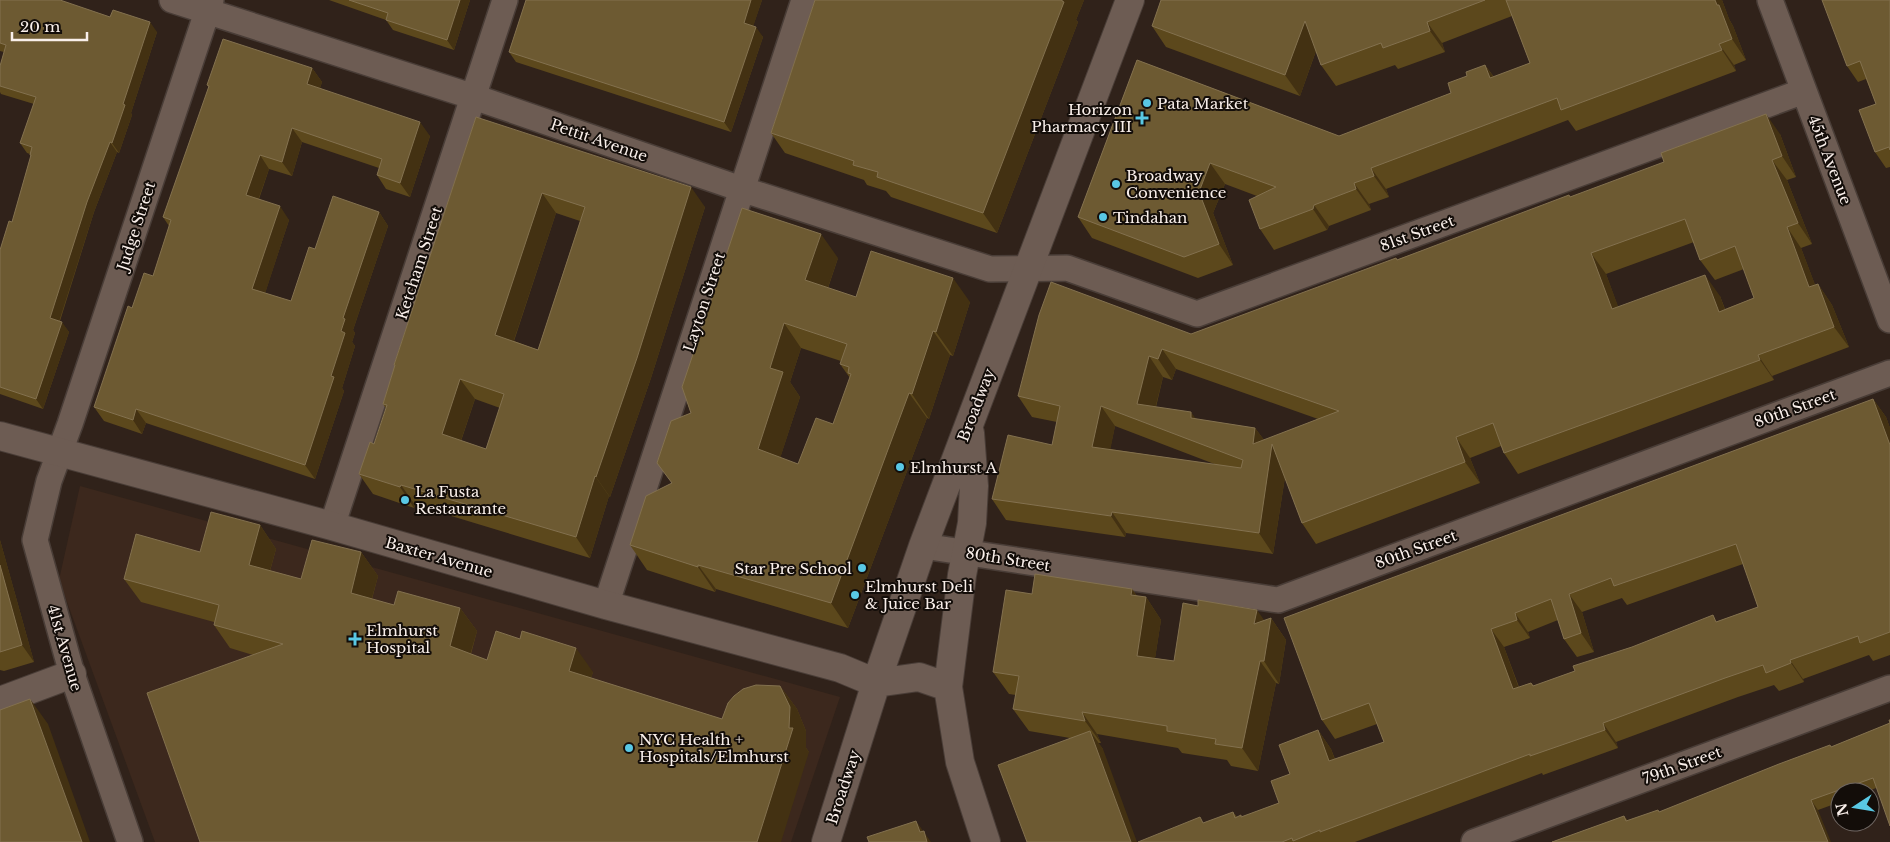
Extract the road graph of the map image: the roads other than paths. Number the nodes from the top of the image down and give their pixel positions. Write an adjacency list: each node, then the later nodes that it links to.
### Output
1 (172, 0): 6 (street, Pettit Avenue)
2 (505, 0): 8 (street, Ketcham Street)
3 (804, 0): 9 (street, Layton Street)
4 (1130, 0): 10 (street, Broadway)
5 (1770, 0): 7 (street, 45th Avenue)
6 (209, 6): 8 (street, Pettit Avenue); 15 (street, Judge Street)
7 (1804, 91): 10 (street, 81st Street); 11 (street, 45th Avenue)
8 (474, 97): 9 (street, Pettit Avenue); 16 (street, Ketcham Street)
9 (741, 188): 10 (street, Pettit Avenue); 19 (street, Layton Street)
10 (1028, 268): 13 (street, Broadway)
11 (1890, 320)
12 (1890, 373): 18 (street, 80th Street)
13 (969, 424): 17 (street, Broadway); 18 (street)
14 (0, 436): 15 (street, Baxter Avenue)
15 (60, 451): 16 (street, Baxter Avenue); 20 (street, 41st Avenue)
16 (332, 526): 19 (street, Baxter Avenue)
17 (923, 546): 18 (street, 80th Street); 21 (street, Broadway)
18 (966, 553): 22 (street)
19 (606, 605): 21 (street, Baxter Avenue)
20 (72, 674): 24 (street); 25 (street, 41st Avenue)
21 (876, 682): 22 (street); 26 (street, Broadway)
22 (948, 687): 27 (street)
23 (1890, 688): 28 (street, 79th Street)
24 (0, 701)
25 (130, 842)
26 (826, 842)
27 (986, 842)
28 (1474, 842)

